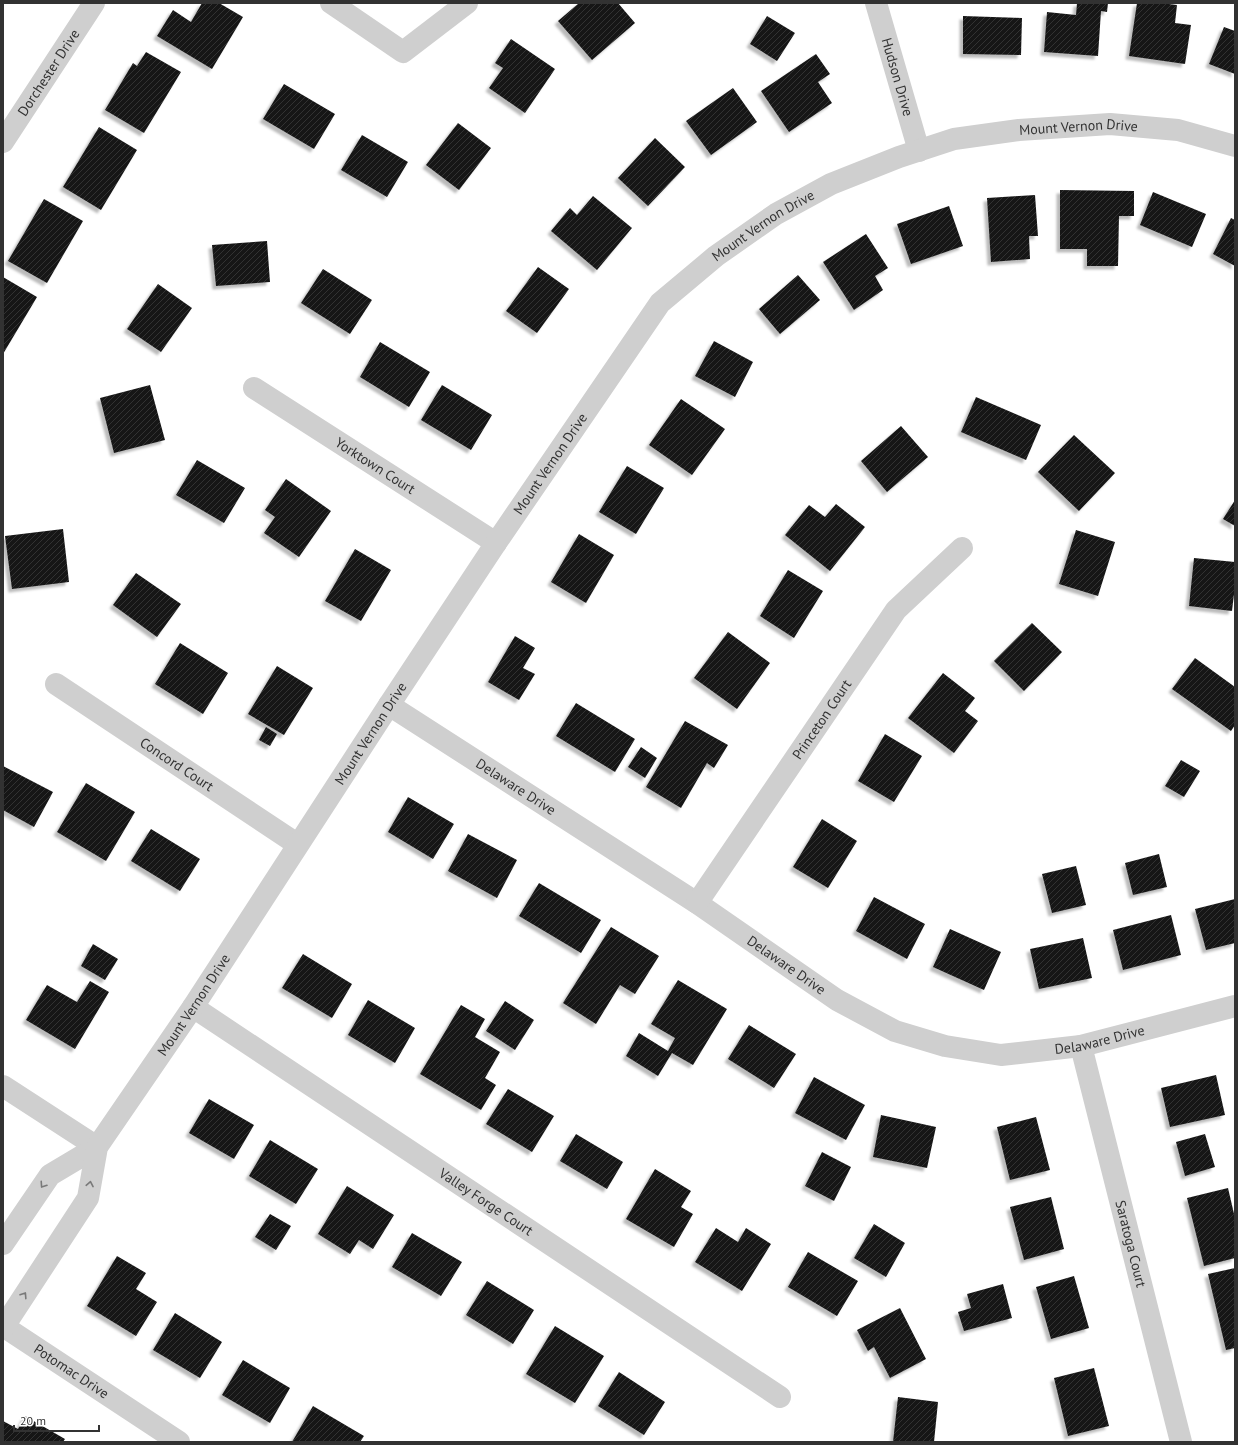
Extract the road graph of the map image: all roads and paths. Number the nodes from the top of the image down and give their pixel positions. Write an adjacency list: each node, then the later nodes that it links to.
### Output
1 (94, 3): 5 (street, Dorchester Drive)
2 (331, 3): 3 (street)
3 (466, 3)
4 (876, 3): 7 (street, Hudson Drive)
5 (3, 142)
6 (1235, 146): 7 (street, Mount Vernon Drive)
7 (919, 151): 9 (street, Mount Vernon Drive)
8 (254, 388): 9 (street, Yorktown Court)
9 (496, 543): 12 (street, Mount Vernon Drive)
10 (962, 548): 14 (street, Princeton Court)
11 (56, 684): 13 (street, Concord Court)
12 (389, 705): 13 (street, Mount Vernon Drive); 14 (street, Delaware Drive)
13 (297, 844): 16 (street, Mount Vernon Drive)
14 (697, 903): 17 (street, Delaware Drive)
15 (1235, 1006): 17 (street, Delaware Drive)
16 (193, 1007): 19 (street, Mount Vernon Drive); 22 (street, Valley Forge Court)
17 (1081, 1046): 24 (street, Saratoga Court)
18 (3, 1086): 19 (street)
19 (98, 1147): 20 (street, Mount Vernon Drive, one-way to 20); 21 (street, Mount Vernon Drive, one-way to 19)
20 (3, 1244)
21 (3, 1327): 23 (street, Potomac Drive)
22 (780, 1397)
23 (179, 1442)
24 (1181, 1442)

